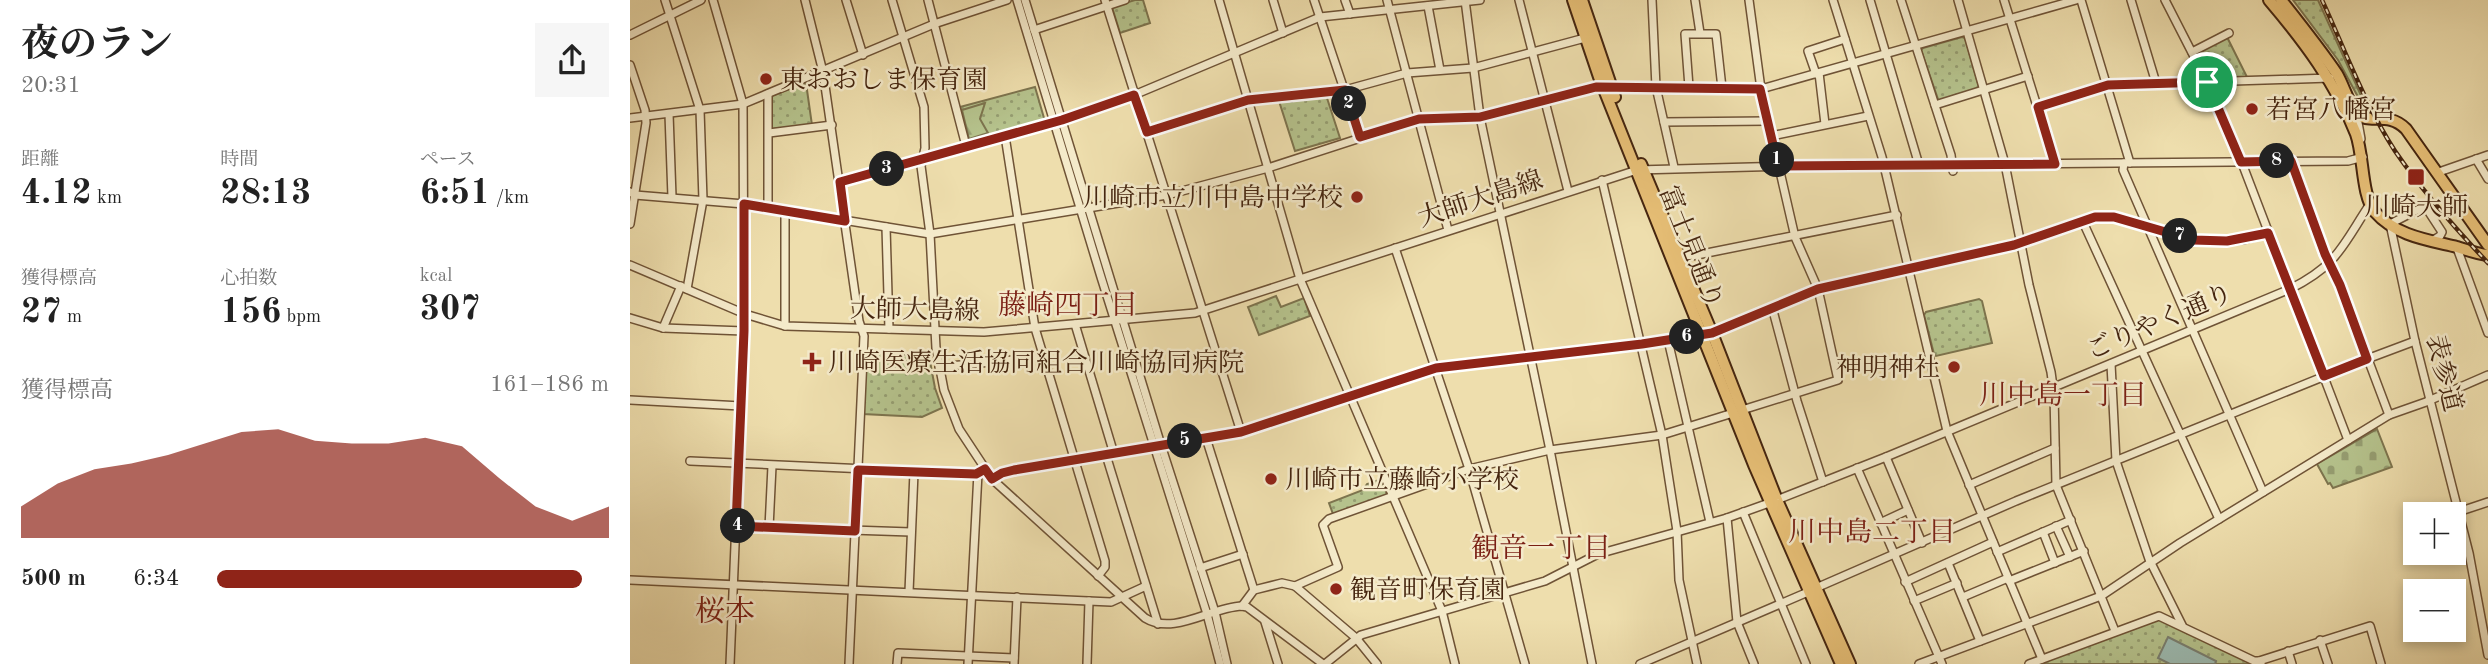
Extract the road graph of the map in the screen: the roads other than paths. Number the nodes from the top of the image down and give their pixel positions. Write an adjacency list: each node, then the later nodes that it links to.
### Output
1 (665, 0): 39 (street)
2 (701, 0): 39 (street)
3 (713, 0): 81 (street)
4 (806, 0): 62 (street)
5 (846, 0): 57 (street)
6 (892, 0): 49 (street)
7 (928, 0): 42 (street)
8 (1007, 0): 42 (street)
9 (1017, 0): 92 (street)
10 (1025, 0): 43 (street)
11 (1125, 0): 35 (street)
12 (1219, 0): 55 (street)
13 (1273, 0): 45 (street)
14 (1314, 0): 40 (street)
15 (1345, 0): 38 (street)
16 (1387, 0): 37 (street)
17 (1480, 0): 34 (street)
18 (1519, 0): 53 (street)
19 (1573, 0): 50 (highway, 富士見通り)
20 (1582, 0): 70 (highway, 富士見通り)
21 (1652, 0): 71 (street)
22 (1695, 0): 46 (street)
23 (1749, 0): 74 (street)
24 (1833, 0): 51 (street)
25 (1870, 0): 56 (street)
26 (1901, 0): 52 (street)
27 (1958, 0): 44 (street)
28 (2004, 0): 41 (street)
29 (2079, 0): 41 (street); 69 (street)
30 (2131, 0): 68 (street)
31 (2165, 0): 54 (street)
32 (2269, 0): 66 (highway)
33 (2281, 0): 66 (highway)
34 (1465, 1): 36 (street); 60 (street)
35 (1106, 3): 43 (street); 78 (street)
36 (1433, 4): 37 (street); 61 (street)
37 (1390, 10): 38 (street); 63 (street)
38 (1350, 14): 40 (street)
39 (670, 15): 48 (street); 84 (street)
40 (1321, 17): 45 (street); 75 (street)
41 (2010, 19): 44 (street); 65 (street)
42 (934, 24): 49 (street); 102 (street)
43 (1034, 30): 92 (street)
44 (1967, 31): 52 (street); 76 (street)
45 (1283, 33): 55 (street)
46 (1700, 33): 72 (street); 73 (street)
47 (2229, 33): 54 (street)
48 (630, 35)
49 (902, 37): 57 (street); 106 (street)
50 (1586, 38): 53 (street); 70 (highway, 富士見通り)
51 (1844, 39): 58 (street); 64 (street)
52 (1915, 45): 56 (street); 82 (street)
53 (1533, 52): 60 (street); 79 (street)
54 (2192, 52): 67 (street)
55 (1235, 54): 78 (street); 80 (street)
56 (1887, 54): 58 (street); 113 (street)
57 (863, 55): 62 (street)
58 (1853, 64): 64 (street); 88 (street)
59 (630, 65): 87 (street)
60 (1473, 68): 61 (street); 89 (street)
61 (1440, 70): 63 (street)
62 (823, 72): 77 (street); 96 (street)
63 (1407, 73): 75 (street); 91 (street)
64 (1817, 74): 74 (street); 95 (street)
65 (2028, 76): 76 (street); 83 (street)
66 (2333, 76): 67 (street); 85 (highway); 104 (highway)
67 (2207, 82): 68 (street); 107 (street)
68 (2156, 83): 69 (street)
69 (2108, 85): 83 (street); 108 (street)
70 (1606, 86): 71 (street); 79 (street); 118 (highway, 富士見通り)
71 (1656, 86): 72 (street); 94 (street)
72 (1689, 87): 73 (street)
73 (1722, 88): 74 (street)
74 (1760, 89): 93 (street)
75 (1345, 90): 80 (street); 101 (street)
76 (1983, 91): 82 (street); 111 (street)
77 (768, 94): 81 (street); 97 (street)
78 (1134, 95): 92 (street); 98 (street)
79 (1544, 99): 89 (street); 123 (street)
80 (1248, 100): 98 (street); 116 (street)
81 (743, 104): 84 (street); 128 (street)
82 (1935, 106): 110 (street)
83 (2038, 107): 112 (street)
84 (700, 110): 86 (street); 127 (street)
85 (2356, 112): 104 (street); 119 (highway)
86 (669, 114): 87 (street); 126 (street)
87 (645, 116): 90 (street); 124 (street)
88 (1868, 116): 95 (street); 117 (street)
89 (1480, 117): 91 (street); 133 (street)
90 (630, 118)
91 (1419, 119): 101 (street); 142 (street)
92 (1058, 121): 99 (street); 131 (street)
93 (1768, 121): 94 (street); 100 (street)
94 (1664, 122): 115 (street)
95 (1825, 124): 100 (street)
96 (832, 125): 97 (street); 122 (street)
97 (769, 132): 130 (street)
98 (1147, 132): 125 (street)
99 (1005, 136): 102 (street); 136 (street)
100 (1771, 136): 114 (street)
101 (1360, 137): 116 (street)
102 (966, 146): 106 (street)
103 (2488, 155): 105 (street)
104 (2363, 159): 109 (street, 大師大島線); 129 (highway)
105 (2476, 159): 119 (street); 121 (street)
106 (922, 160): 122 (street); 144 (street)
107 (2241, 162): 108 (street, 大師大島線); 109 (street, 大師大島線); 143 (street)
108 (2127, 163): 112 (street, 大師大島線); 141 (street)
109 (2292, 163): 153 (street)
110 (1952, 164): 111 (street, 大師大島線); 113 (street, 大師大島線)
111 (2005, 164): 112 (street, 大師大島線); 147 (street)
112 (2055, 164)
113 (1919, 165): 117 (street, 大師大島線)
114 (1778, 166): 115 (street, 大師大島線); 117 (street, 大師大島線); 145 (street)
115 (1674, 167): 118 (street, 大師大島線)
116 (1268, 168): 125 (street); 156 (street)
117 (1885, 168): 134 (street)
118 (1640, 169): 120 (street, 大師大島線); 152 (highway, 富士見通り); 175 (highway, 富士見通り)
119 (2436, 173): 148 (highway)
120 (1602, 180): 123 (street, 大師大島線); 178 (street)
121 (2488, 180)
122 (840, 182): 135 (street)
123 (1568, 191): 133 (street, 大師大島線)
124 (632, 193): 126 (street); 138 (street)
125 (1167, 195): 131 (street); 161 (street)
126 (672, 197): 127 (street)
127 (703, 200): 128 (street); 157 (street)
128 (744, 204): 130 (street); 162 (street)
129 (2370, 204): 139 (highway); 153 (street, ごりやく通り)
130 (768, 208): 132 (street)
131 (1085, 210): 136 (street); 164 (street)
132 (785, 211): 135 (street); 166 (street)
133 (1500, 212): 142 (street, 大師大島線); 181 (street)
134 (1897, 215): 145 (street); 155 (street)
135 (845, 221): 140 (street); 169 (street)
136 (1018, 221): 144 (street); 168 (street)
137 (2083, 222): 141 (street); 147 (street); 179 (street)
138 (630, 224)
139 (2390, 224): 146 (highway); 146 (street); 177 (street, 表参道)
140 (886, 227): 144 (street); 170 (street)
141 (2147, 227): 143 (street); 171 (street)
142 (1448, 230): 150 (street, 大師大島線)
143 (2268, 233): 159 (street)
144 (930, 234): 173 (street)
145 (1795, 237): 152 (street); 158 (street)
146 (2432, 241): 149 (highway)
147 (2021, 243): 155 (street); 188 (street)
148 (2488, 245)
149 (2457, 247): 151 (highway); 174 (street)
150 (1395, 248): 156 (street, 大師大島線); 185 (street)
151 (2488, 255)
152 (1682, 258): 175 (highway, 富士見通り)
153 (2330, 263): 159 (street, ごりやく通り); 182 (street)
154 (630, 265): 157 (street, 大師大島線)
155 (1909, 270): 158 (street); 198 (street)
156 (1300, 279): 161 (street, 大師大島線); 190 (street)
157 (684, 287): 162 (street, 大師大島線); 167 (street)
158 (1818, 289): 160 (street); 189 (street)
159 (2290, 289): 171 (street, ごりやく通り); 187 (street)
160 (1772, 307): 175 (street); 189 (street)
161 (1203, 310): 164 (street, 大師大島線); 199 (street)
162 (745, 314): 166 (street, 大師大島線); 172 (street)
163 (630, 318): 167 (street)
164 (1119, 320): 165 (street, 大師大島線); 204 (street)
165 (1075, 324): 168 (street, 大師大島線); 207 (street)
166 (785, 326): 169 (street, 大師大島線)
167 (664, 328): 172 (street)
168 (1035, 328): 173 (street, 大師大島線); 180 (street)
169 (862, 329): 170 (street, 大師大島線); 217 (street)
170 (889, 329): 173 (street, 大師大島線)
171 (2193, 329): 179 (street, ごりやく通り); 195 (street)
172 (744, 331): 193 (street)
173 (935, 331): 184 (street)
174 (2488, 332)
175 (1708, 334): 176 (street); 194 (highway, 富士見通り)
176 (1668, 340): 178 (street); 197 (street)
177 (2415, 341): 182 (street); 192 (street, 表参道)
178 (1642, 344): 181 (street); 200 (street)
179 (2141, 351): 183 (street, ごりやく通り); 201 (street)
180 (1044, 357): 184 (street); 209 (street)
181 (1530, 358): 185 (street); 206 (street)
182 (2367, 359): 187 (street); 196 (street)
183 (2111, 363): 188 (street, ごりやく通り); 211 (street)
184 (939, 367): 215 (street)
185 (1436, 368): 190 (street); 216 (street)
186 (2488, 375): 192 (street)
187 (2324, 376): 195 (street); 203 (street)
188 (2053, 387): 198 (street, ごりやく通り); 205 (street)
189 (1795, 394): 194 (street); 221 (street)
190 (1350, 396): 199 (street); 225 (street)
191 (630, 400): 193 (street)
192 (2430, 400): 196 (street); 227 (street, 表参道)
193 (741, 406): 212 (street)
194 (1738, 412): 197 (street); 226 (highway, 富士見通り)
195 (2229, 414): 201 (street); 224 (street)
196 (2389, 415): 203 (street)
197 (1689, 427): 200 (street); 236 (street)
198 (1947, 431): 208 (street, ごりやく通り); 222 (street)
199 (1241, 432): 202 (street)
200 (1662, 435): 206 (street); 242 (street)
201 (2180, 435): 211 (street); 234 (street)
202 (1206, 438): 204 (street); 250 (street)
203 (2348, 440): 224 (street)
204 (1157, 446): 207 (street); 256 (street); 283 (street)
205 (2055, 448): 222 (street); 223 (street)
206 (1550, 450): 216 (street); 257 (street)
207 (1110, 454): 209 (street); 264 (street)
208 (1886, 457): 214 (street, ごりやく通り); 230 (street)
209 (1074, 460): 220 (street); 258 (street)
210 (690, 461): 212 (street)
211 (2116, 461): 223 (street); 254 (street)
212 (739, 464): 213 (street); 238 (street)
213 (772, 466): 217 (street); 240 (street)
214 (1857, 468): 221 (street, ごりやく通り); 237 (street)
215 (985, 469): 219 (street); 220 (street)
216 (1469, 469): 225 (street); 270 (street)
217 (858, 470): 218 (street); 241 (street)
218 (914, 472): 219 (street); 244 (street)
219 (976, 474): 271 (street)
220 (992, 479): 258 (street)
221 (1822, 482): 226 (street, ごりやく通り)
222 (1969, 485): 232 (street)
223 (2056, 485): 232 (street); 235 (street)
224 (2263, 492): 234 (street)
225 (1393, 496): 265 (street); 282 (street)
226 (1773, 501): 231 (street, ごりやく通り); 268 (highway, 富士見通り)
227 (2456, 502)
228 (2488, 502): 229 (street)
229 (2466, 509)
230 (1908, 510): 237 (street); 245 (street)
231 (1743, 512): 233 (street, ごりやく通り); 280 (street)
232 (1982, 517): 245 (street); 246 (street)
233 (1727, 518): 236 (street, ごりやく通り); 285 (street)
234 (2219, 519): 254 (street)
235 (2071, 520): 239 (street); 248 (street)
236 (1710, 522): 242 (street, ごりやく通り)
237 (1880, 523): 251 (street)
238 (736, 526): 240 (street); 263 (street)
239 (2056, 526): 243 (street); 252 (street)
240 (769, 528): 241 (street)
241 (855, 531): 244 (street); 266 (street)
242 (1677, 531): 257 (street, ごりやく通り); 293 (street)
243 (2043, 532): 249 (street); 255 (street)
244 (911, 533): 269 (street)
245 (1922, 542): 251 (street)
246 (1993, 542): 249 (street); 253 (street)
247 (2466, 542): 277 (street, 表参道)
248 (2084, 551): 252 (street); 272 (street)
249 (1997, 552): 260 (street)
250 (1243, 554): 256 (street); 267 (street)
251 (1894, 555): 261 (street); 268 (street)
252 (2070, 557): 255 (street)
253 (1948, 562): 261 (street); 262 (street)
254 (2150, 562): 272 (street); 288 (street)
255 (2056, 563): 260 (street)
256 (1200, 568): 283 (street)
257 (1573, 568): 270 (street, ごりやく通り); 312 (street)
258 (1098, 576): 274 (street)
259 (630, 580): 263 (street)
260 (2009, 580): 275 (street); 287 (street)
261 (1905, 582): 279 (street)
262 (1957, 583): 275 (street); 279 (street)
263 (734, 584): 266 (street); 301 (street)
264 (1146, 586): 274 (street); 286 (street)
265 (1295, 586): 267 (street); 290 (street)
266 (853, 590): 269 (street); 302 (street)
267 (1254, 590): 281 (street)
268 (1812, 590): 280 (street); 317 (highway, 富士見通り); 318 (highway, 富士見通り)
269 (909, 592): 271 (street)
270 (1504, 593): 282 (street, ごりやく通り); 311 (street)
271 (971, 595): 273 (street); 297 (street)
272 (2101, 596): 287 (street); 289 (street)
273 (1017, 597): 278 (street); 299 (street)
274 (1121, 597): 278 (street); 286 (street)
275 (1963, 597): 292 (street)
276 (2488, 597): 277 (street)
277 (2478, 598): 295 (street, 表参道)
278 (1089, 601): 304 (street)
279 (1913, 601): 298 (street)
280 (1781, 604): 285 (street); 316 (street)
281 (1242, 606): 283 (street); 284 (street)
282 (1442, 611): 290 (street, ごりやく通り); 310 (street)
283 (1211, 613): 286 (street); 305 (street); 306 (street)
284 (1265, 621): 307 (street); 308 (street)
285 (1737, 622): 293 (street); 315 (street)
286 (1158, 624)
287 (2027, 624): 292 (street); 296 (street)
288 (2182, 625): 289 (street); 300 (street)
289 (2115, 631): 296 (street)
290 (1356, 638): 308 (street); 309 (street)
291 (2320, 640): 294 (street); 322 (street); 323 (street)
292 (1980, 641): 298 (street)
293 (1693, 642): 313 (street); 314 (street)
294 (2288, 651): 300 (street); 321 (street)
295 (2488, 655)
296 (2042, 659): 320 (street)
297 (968, 660): 299 (street); 303 (street)
298 (1940, 660): 319 (street)
299 (1014, 661)
300 (2260, 662)
301 (730, 664)
302 (849, 664)
303 (897, 664)
304 (1087, 664)
305 (1220, 664)
306 (1227, 664)
307 (1278, 664)
308 (1324, 664)
309 (1377, 664)
310 (1455, 664)
311 (1525, 664)
312 (1592, 664)
313 (1640, 664)
314 (1697, 664)
315 (1754, 664)
316 (1806, 664)
317 (1841, 664)
318 (1850, 664)
319 (1919, 664)
320 (2029, 664)
321 (2292, 664)
322 (2328, 664)
323 (2381, 664)

